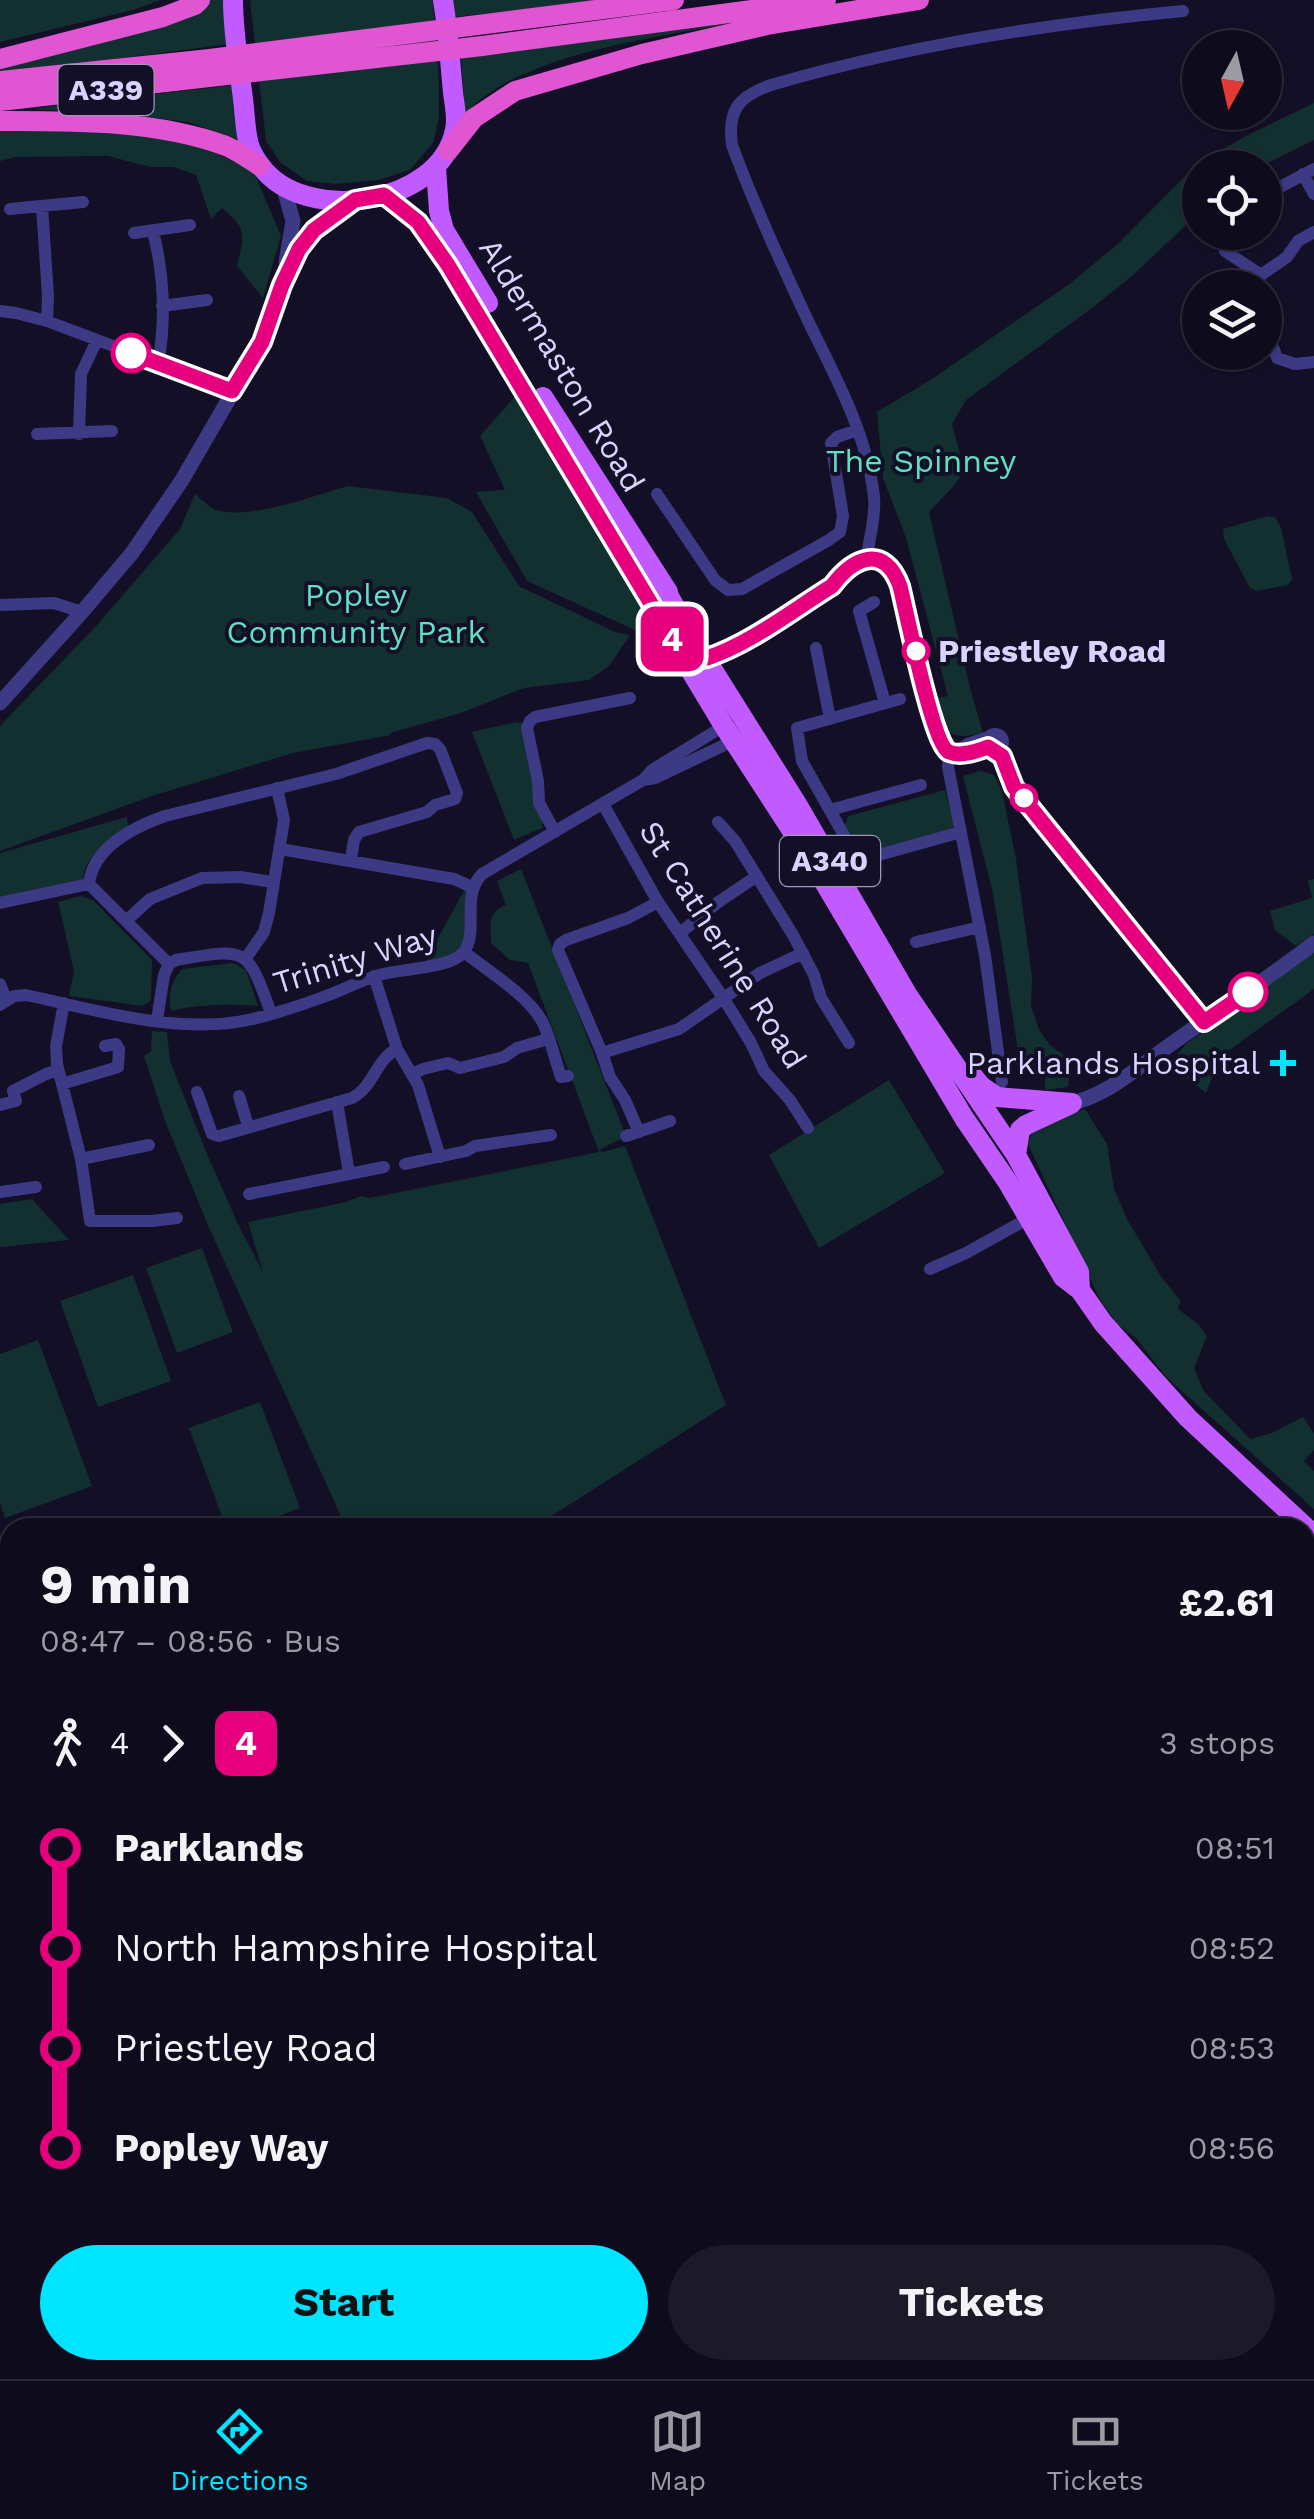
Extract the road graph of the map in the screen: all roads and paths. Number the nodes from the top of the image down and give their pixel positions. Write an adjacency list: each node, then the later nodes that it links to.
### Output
1 (200, 0): 9 (highway)
2 (233, 0): 15 (main road)
3 (443, 0): 14 (main road, Aldermaston Road)
4 (674, 0): 8 (highway, A339)
5 (826, 0): 8 (highway, A339)
6 (919, 0): 14 (highway)
7 (1182, 11): 43 (street)
8 (482, 36): 10 (highway, A339)
9 (0, 59)
10 (212, 68): 11 (highway, A339); 12 (highway, A339)
11 (0, 81)
12 (0, 102)
13 (0, 121): 15 (highway)
14 (442, 159): 20 (main road); 54 (main road, Aldermaston Road / A340)
15 (260, 166): 18 (main road)
16 (1309, 171): 17 (street); 19 (street)
17 (1282, 186)
18 (284, 189): 21 (main road); 32 (street)
19 (1314, 194)
20 (384, 195): 21 (main road); 55 (main road, Aldermaston Road / A340)
21 (355, 200): 32 (street)
22 (83, 202): 23 (street)
23 (42, 206): 24 (street); 36 (street)
24 (10, 209)
25 (190, 225): 27 (street)
26 (134, 232): 27 (street)
27 (154, 232): 34 (street)
28 (1314, 232): 31 (street)
29 (1224, 250): 30 (street)
30 (1247, 270)
31 (1272, 270)
32 (282, 285): 41 (street)
33 (207, 300): 34 (street)
34 (162, 306): 40 (street)
35 (0, 311): 36 (street)
36 (47, 321): 37 (street)
37 (97, 340): 40 (street); 45 (street)
38 (1282, 360): 39 (street)
39 (1314, 362)
40 (158, 364): 41 (street)
41 (232, 391): 51 (street)
42 (112, 430): 45 (street)
43 (857, 430): 46 (street); 47 (street)
44 (37, 434): 45 (street)
45 (79, 434)
46 (656, 494)
47 (867, 558): 48 (street); 64 (street)
48 (840, 575): 52 (street); 54 (street)
49 (874, 602): 60 (street)
50 (0, 605): 51 (street)
51 (82, 612): 57 (street)
52 (774, 622): 54 (street); 56 (street)
53 (816, 648): 61 (street)
54 (708, 649): 55 (main road); 56 (main road, Aldermaston Road / A340); 62 (main road, Aldermaston Road / A340)
55 (683, 657): 62 (main road, Aldermaston Road / A340)
56 (720, 680): 62 (main road, Aldermaston Road / A340)
57 (5, 695)
58 (630, 698): 70 (street)
59 (900, 699): 60 (street)
60 (885, 703): 61 (street)
61 (830, 719): 68 (street)
62 (738, 728): 67 (street); 106 (main road, Aldermaston Road / A340); 112 (main road, Aldermaston Road / A340)
63 (988, 743): 64 (street)
64 (952, 753): 71 (street)
65 (921, 785): 68 (street)
66 (276, 788): 72 (street); 73 (street); 76 (street)
67 (603, 804): 70 (street); 78 (street, St Catherine Road)
68 (830, 810): 71 (street)
69 (718, 822): 74 (street)
70 (555, 832): 77 (street)
71 (961, 832): 81 (street)
72 (280, 848): 73 (street); 75 (street)
73 (352, 860): 77 (street)
74 (757, 876): 82 (street); 86 (street)
75 (274, 882): 80 (street); 87 (street)
76 (89, 884): 79 (street); 80 (street)
77 (472, 887): 85 (street, Trinity Way)
78 (658, 902): 82 (street, St Catherine Road); 100 (street)
79 (0, 903)
80 (126, 921): 88 (street)
81 (980, 926): 83 (street); 106 (street)
82 (680, 933): 91 (street, St Catherine Road)
83 (916, 942)
84 (1314, 944): 108 (street)
85 (464, 952): 89 (street, Trinity Way); 96 (street)
86 (803, 953): 91 (street); 97 (street)
87 (246, 958): 88 (street); 94 (street)
88 (168, 964): 95 (street)
89 (374, 976): 94 (street, Trinity Way); 99 (street)
90 (0, 984): 92 (street)
91 (724, 999): 100 (street); 111 (street, St Catherine Road)
92 (3, 1002): 93 (street, Trinity Way)
93 (64, 1003): 95 (street, Trinity Way); 103 (street)
94 (271, 1014): 95 (street, Trinity Way)
95 (157, 1020)
96 (548, 1039): 101 (street); 102 (street)
97 (849, 1044)
98 (105, 1046): 103 (street)
99 (397, 1049): 101 (street); 107 (street)
100 (602, 1053): 113 (street)
101 (412, 1074): 119 (street)
102 (568, 1076)
103 (60, 1077): 110 (street); 120 (street)
104 (197, 1092): 114 (street)
105 (238, 1096): 114 (street)
106 (996, 1097): 108 (main road); 112 (main road); 118 (main road, Aldermaston Road / A340); 124 (main road, A340)
107 (338, 1102): 114 (street); 123 (street)
108 (1072, 1103): 118 (main road)
109 (814, 1105): 111 (street, St Catherine Road)
110 (0, 1106)
111 (799, 1115): 115 (street, St Catherine Road)
112 (964, 1118): 124 (main road, Aldermaston Road / A340)
113 (670, 1120)
114 (248, 1126)
115 (808, 1128)
116 (546, 1140): 119 (street)
117 (150, 1145): 120 (street)
118 (1016, 1155): 128 (main road, Aldermaston Road / A340)
119 (440, 1157): 121 (street)
120 (81, 1159): 129 (street)
121 (405, 1164)
122 (384, 1168): 123 (street)
123 (350, 1173): 127 (street)
124 (1006, 1181): 128 (main road, Aldermaston Road / A340)
125 (36, 1187): 126 (street)
126 (0, 1192)
127 (259, 1197)
128 (1032, 1216): 130 (street); 131 (main road, Aldermaston Road / A340)
129 (177, 1218)
130 (930, 1269)
131 (1296, 1518)

